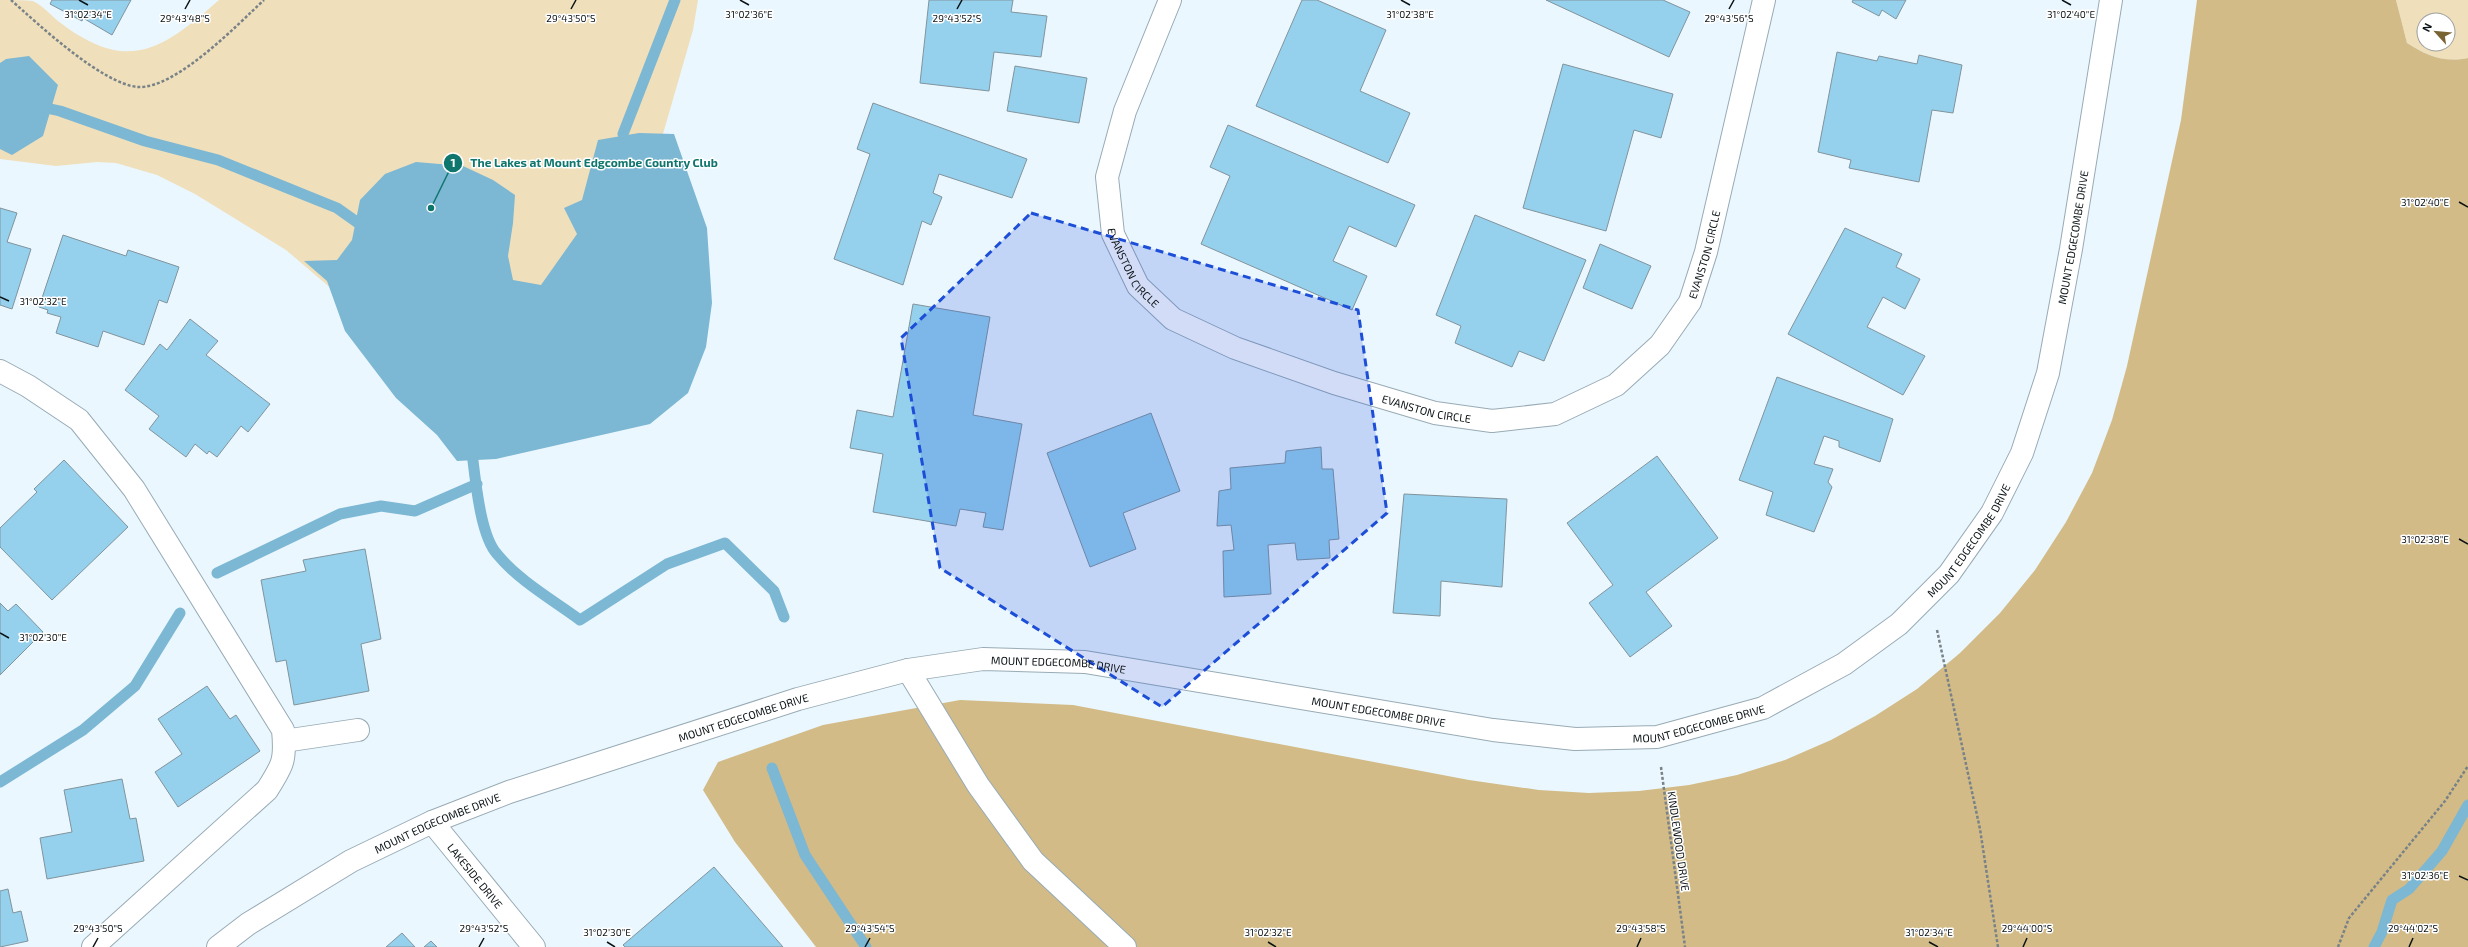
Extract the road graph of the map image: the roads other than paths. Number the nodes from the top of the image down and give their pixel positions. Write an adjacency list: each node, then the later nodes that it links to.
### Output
1 (1170, 0): 2 (street, EVANSTON CIRCLE)
2 (1764, 0)
3 (2111, 0): 5 (street, MOUNT EDGECOMBE DRIVE)
4 (1, 375): 7 (street)
5 (908, 670): 8 (street, MOUNT EDGECOMBE DRIVE); 12 (street)
6 (358, 730): 7 (street)
7 (284, 741): 9 (street)
8 (432, 822): 10 (street, MOUNT EDGECOMBE DRIVE); 11 (street, LAKESIDE DRIVE)
9 (92, 947)
10 (218, 947)
11 (534, 947)
12 (1125, 947)

